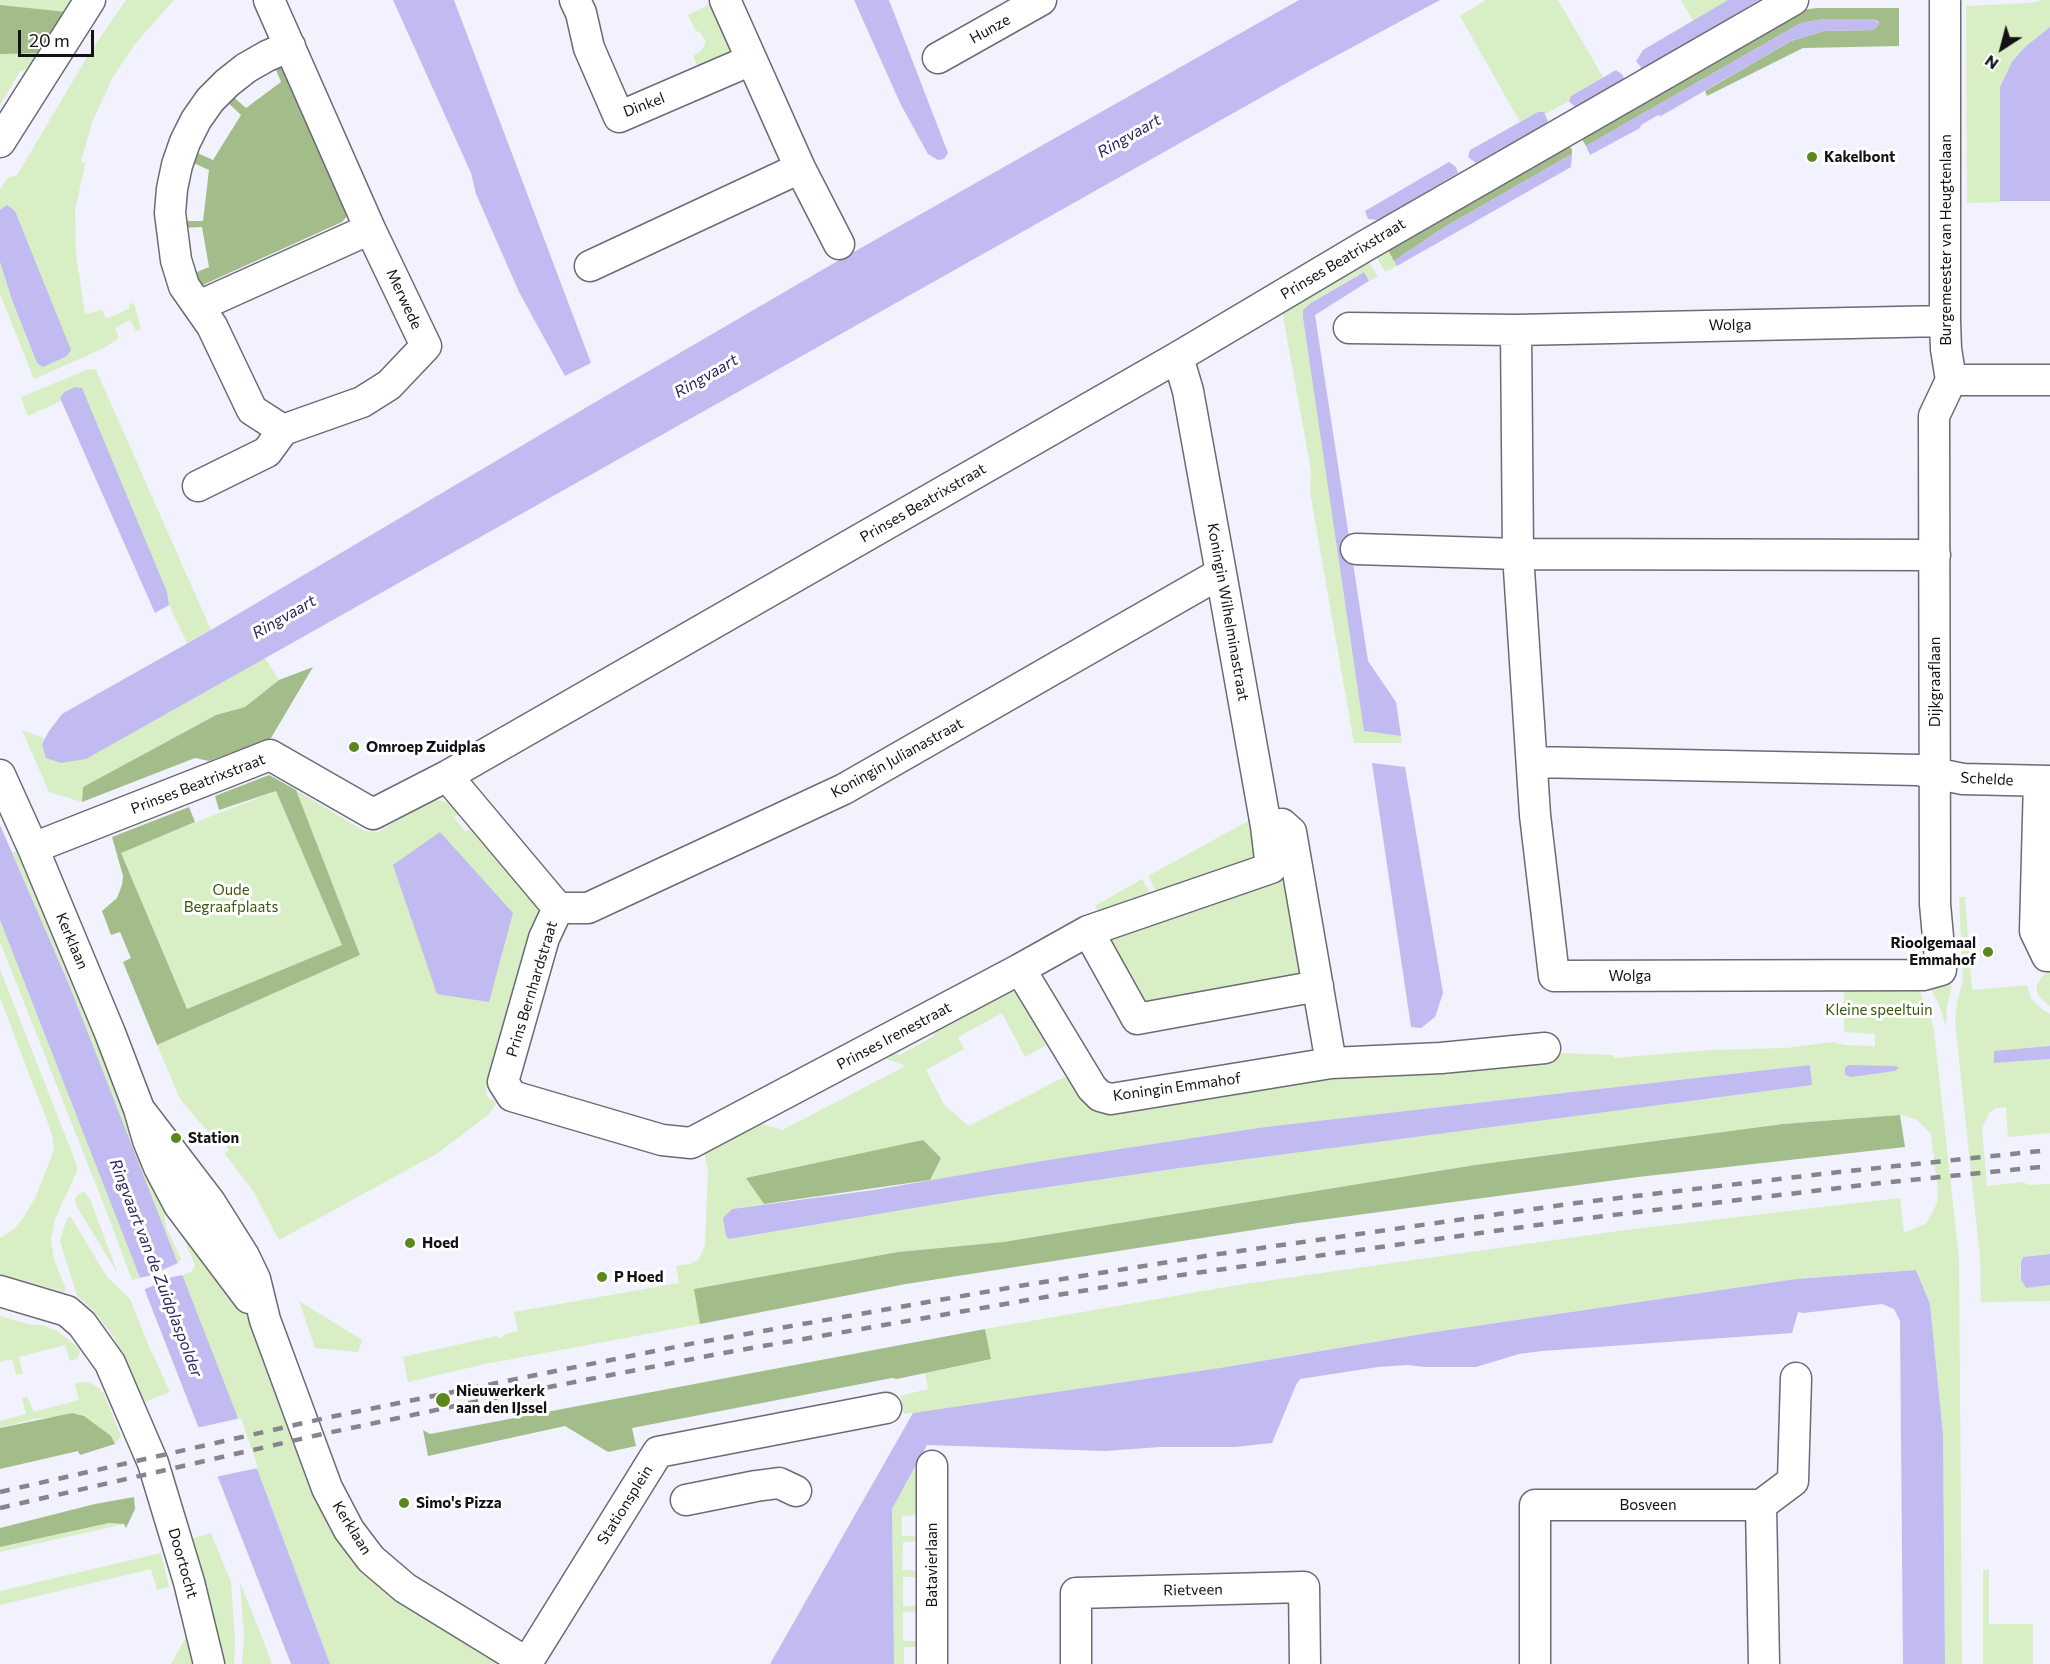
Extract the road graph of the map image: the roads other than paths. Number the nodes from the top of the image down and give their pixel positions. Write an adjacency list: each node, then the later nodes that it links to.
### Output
1 (90, 0): 11 (street)
2 (269, 0): 8 (street, Merwede)
3 (575, 0): 10 (street, Dinkel)
4 (725, 0): 10 (street)
5 (1041, 0): 9 (street, Hunze)
6 (1793, 0): 20 (street, Prinses Beatrixstraat)
7 (1945, 0): 17 (street, Burgemeester van Heugtenlaan)
8 (290, 46): 13 (street, Merwede); 16 (street)
9 (938, 58)
10 (751, 60): 12 (street)
11 (0, 142)
12 (800, 168): 14 (street); 15 (street)
13 (370, 229): 16 (street); 23 (street, Merwede)
14 (839, 244)
15 (590, 266)
16 (199, 306): 23 (street)
17 (1945, 321): 19 (street, Wolga); 21 (street, Burgemeester van Heugtenlaan)
18 (1349, 328): 19 (street, Wolga)
19 (1516, 330): 26 (street, Wolga)
20 (1178, 357): 28 (street, Koningin Wilhelminastraat); 32 (street, Prinses Beatrixstraat)
21 (1951, 380): 22 (street); 27 (street, Dijkgraaflaan)
22 (2050, 381)
23 (283, 430): 24 (street)
24 (198, 486)
25 (1356, 549): 26 (street)
26 (1518, 554): 27 (street); 29 (street, Wolga)
27 (1935, 555): 30 (street, Dijkgraaflaan)
28 (1221, 573): 34 (street, Koningin Wilhelminastraat); 37 (street, Koningin Julianastraat)
29 (1533, 762): 30 (street); 41 (street, Wolga)
30 (1935, 774): 33 (street, Schelde); 41 (street, Dijkgraaflaan)
31 (0, 776): 35 (street, Kerklaan)
32 (447, 776): 35 (street, Prinses Beatrixstraat); 37 (street, Prins Bernhardstraat)
33 (2044, 781): 39 (street, Schelde)
34 (1266, 826): 36 (street, Koningin Wilhelminastraat); 42 (street)
35 (33, 848): 54 (street, Kerklaan)
36 (1271, 868): 38 (street, Prinses Irenestraat)
37 (558, 908): 45 (street, Prins Bernhardstraat)
38 (1088, 931): 40 (street, Prinses Irenestraat); 42 (street)
39 (2050, 956)
40 (1020, 969): 44 (street, Koningin Emmahof); 45 (street, Prinses Irenestraat)
41 (1923, 975)
42 (1318, 986): 44 (street)
43 (1545, 1048): 44 (street, Koningin Emmahof)
44 (1331, 1063)
45 (512, 1096)
46 (0, 1292): 53 (street, Doortocht)
47 (1796, 1378): 52 (street)
48 (886, 1408): 54 (street, Stationsplein)
49 (932, 1466): 55 (street, Batavierlaan)
50 (796, 1491): 51 (street)
51 (686, 1500)
52 (1761, 1505): 58 (street, Bosveen); 59 (street)
53 (209, 1664)
54 (528, 1664)
55 (932, 1664)
56 (1076, 1664): 57 (street, Rietveen)
57 (1305, 1664)
58 (1535, 1664)
59 (1764, 1664)

